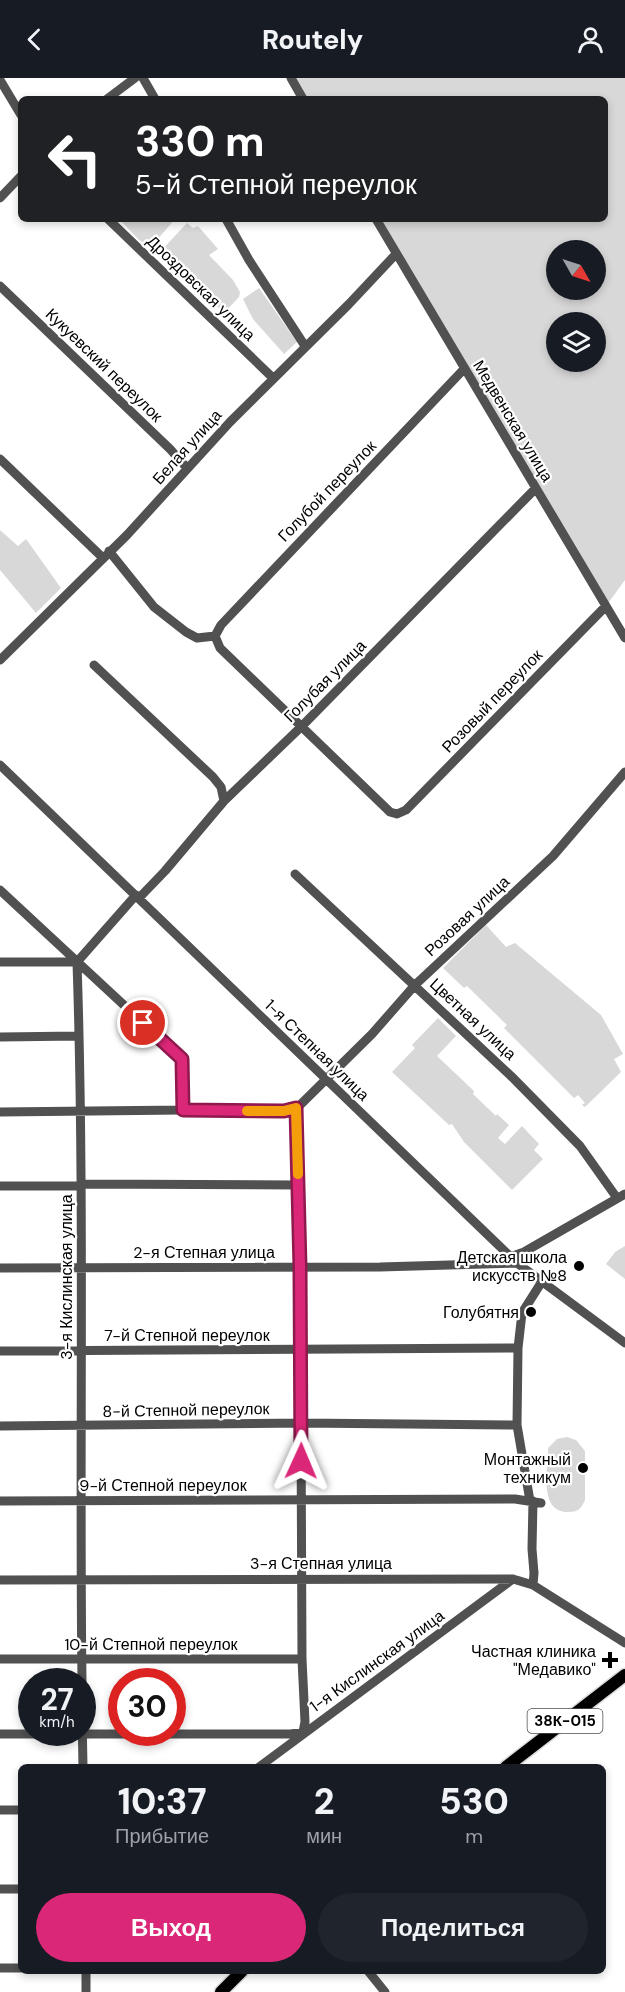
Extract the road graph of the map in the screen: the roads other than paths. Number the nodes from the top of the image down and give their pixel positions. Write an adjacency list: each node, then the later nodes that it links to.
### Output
1 (135, 78): 5 (street)
2 (143, 78): 6 (street)
3 (291, 78): 7 (street)
4 (0, 80): 8 (street)
5 (111, 96)
6 (153, 96)
7 (301, 96)
8 (18, 110)
9 (18, 179): 10 (street)
10 (0, 198)
11 (111, 222): 18 (street, Дроздовская улица)
12 (228, 222): 16 (street)
13 (378, 222): 14 (street, Медвенская улица)
14 (396, 254): 16 (street, Белая улица); 17 (street, Медвенская улица)
15 (0, 286): 20 (street, Кукуевский переулок)
16 (305, 346): 18 (street, Белая улица)
17 (464, 369): 21 (street, Медвенская улица); 24 (street, Голубой переулок)
18 (273, 378): 20 (street, Белая улица)
19 (0, 459): 22 (street)
20 (187, 468): 22 (street, Белая улица)
21 (536, 488): 23 (street, Медвенская улица); 28 (street, Голубая улица)
22 (106, 554): 24 (street); 26 (street, Белая улица)
23 (606, 606): 25 (street, Медвенская улица); 28 (street, Розовый переулок)
24 (215, 636): 28 (street)
25 (625, 638)
26 (0, 660)
27 (94, 665): 31 (street)
28 (303, 726): 31 (street, Голубая улица)
29 (0, 765): 34 (street, 1-я Степная улица)
30 (625, 772): 37 (street, Розовая улица)
31 (224, 801): 34 (street, Голубая улица)
32 (295, 874): 37 (street, Цветная улица)
33 (0, 890): 36 (street)
34 (137, 897): 36 (street); 40 (street, 1-я Степная улица)
35 (0, 962): 36 (street)
36 (77, 962): 38 (street, 3-я Кислинская улица); 42 (street)
37 (415, 985): 40 (street, Розовая улица); 48 (street, Цветная улица)
38 (80, 1036): 39 (street); 43 (street, 3-я Кислинская улица)
39 (0, 1037)
40 (326, 1079): 41 (street, Розовая улица); 49 (street, 1-я Степная улица)
41 (296, 1108): 42 (street); 46 (street)
42 (183, 1110): 43 (street)
43 (80, 1111): 44 (street); 45 (street, 3-я Кислинская улица)
44 (0, 1112)
45 (81, 1185): 46 (street); 47 (street); 52 (street, 3-я Кислинская улица)
46 (298, 1185): 50 (street)
47 (0, 1186)
48 (621, 1196): 49 (street)
49 (513, 1260): 50 (street, 2-я Степная улица); 53 (street, 1-я Степная улица)
50 (300, 1267): 52 (street, 2-я Степная улица); 56 (street)
51 (0, 1268): 52 (street, 2-я Степная улица)
52 (82, 1268): 58 (street, 3-я Кислинская улица)
53 (541, 1283): 54 (street, 1-я Степная улица); 55 (street)
54 (625, 1343)
55 (518, 1348): 56 (street, 7-й Степной переулок); 60 (street)
56 (300, 1350): 58 (street, 7-й Степной переулок); 59 (street)
57 (0, 1351): 58 (street, 7-й Степной переулок)
58 (81, 1351): 62 (street, 3-я Кислинская улица)
59 (302, 1423): 60 (street, 8-й Степной переулок); 62 (street, 8-й Степной переулок); 63 (street)
60 (517, 1425): 66 (street)
61 (0, 1426): 62 (street, 8-й Степной переулок)
62 (81, 1426): 64 (street, 3-я Кислинская улица)
63 (300, 1499): 64 (street, 9-й Степной переулок); 66 (street, 9-й Степной переулок); 67 (street)
64 (81, 1500): 65 (street, 9-й Степной переулок); 70 (street, 3-я Кислинская улица)
65 (0, 1501)
66 (535, 1502): 71 (street)
67 (302, 1578): 68 (street, 3-я Степная улица); 70 (street, 3-я Степная улица); 75 (street)
68 (513, 1579): 71 (street, 3-я Степная улица); 78 (street, 1-я Кислинская улица)
69 (0, 1580): 70 (street, 3-я Степная улица)
70 (81, 1580): 74 (street, 3-я Кислинская улица)
71 (533, 1585): 72 (street, 3-я Степная улица)
72 (625, 1643)
73 (0, 1659): 74 (street, 10-й Степной переулок)
74 (82, 1659): 75 (street, 10-й Степной переулок); 76 (street, 3-я Кислинская улица)
75 (302, 1659): 78 (street)
76 (82, 1668)
77 (625, 1675): 85 (main road, 38К-015)
78 (303, 1732): 81 (street); 84 (street, 1-я Кислинская улица)
79 (0, 1734): 80 (street)
80 (18, 1734)
81 (96, 1734)
82 (83, 1746): 83 (street)
83 (83, 1764)
84 (263, 1764)
85 (510, 1764)
86 (0, 1810): 87 (street)
87 (18, 1810)
88 (0, 1889): 89 (street)
89 (18, 1889)
90 (0, 1968): 91 (street)
91 (18, 1968)
92 (86, 1974): 95 (street)
93 (239, 1974): 96 (main road)
94 (370, 1974): 97 (street)
95 (86, 1992)
96 (221, 1992)
97 (385, 1992)

